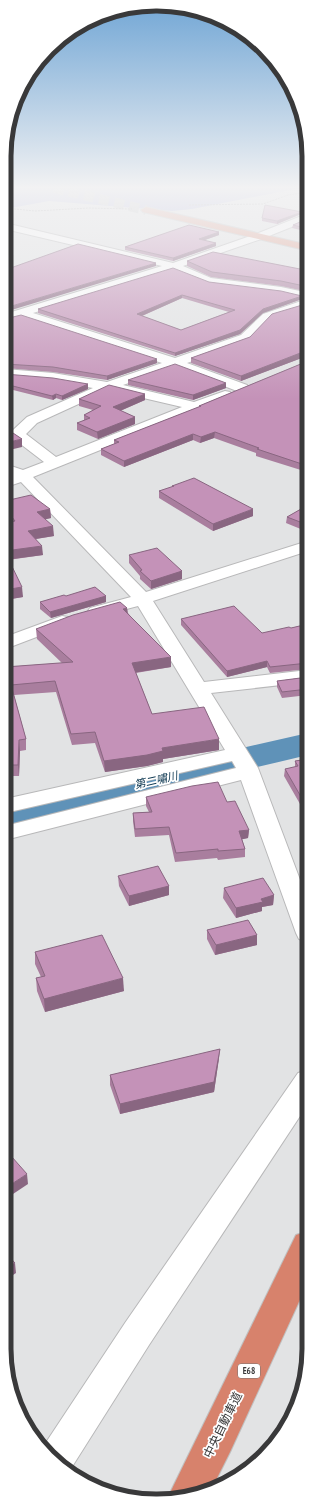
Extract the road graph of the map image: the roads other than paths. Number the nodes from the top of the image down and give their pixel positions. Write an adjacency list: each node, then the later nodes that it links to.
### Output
1 (141, 258): 3 (street)
2 (196, 258): 3 (street)
3 (174, 266): 4 (street); 6 (street)
4 (302, 295)
5 (302, 304): 8 (street)
6 (20, 313): 7 (street); 8 (street)
7 (11, 316)
8 (176, 363): 11 (street); 12 (street)
9 (11, 373): 11 (street)
10 (257, 382): 12 (street)
11 (106, 387): 13 (street); 14 (street)
12 (242, 388): 13 (street)
13 (196, 407): 15 (street)
14 (11, 435): 15 (street)
15 (55, 464): 17 (street)
16 (11, 470): 17 (street)
17 (25, 476): 18 (street); 20 (street)
18 (11, 481)
19 (302, 548): 20 (street)
20 (144, 599): 21 (street); 23 (street)
21 (11, 641)
22 (302, 677): 23 (street)
23 (199, 689): 24 (street)
24 (244, 764): 25 (street); 26 (street); 27 (street)
25 (11, 805)
26 (11, 831)
27 (302, 917)
28 (302, 1090): 30 (street)
29 (302, 1258): 31 (highway, 中央自動車道 / E68)
30 (59, 1456)
31 (191, 1490)

